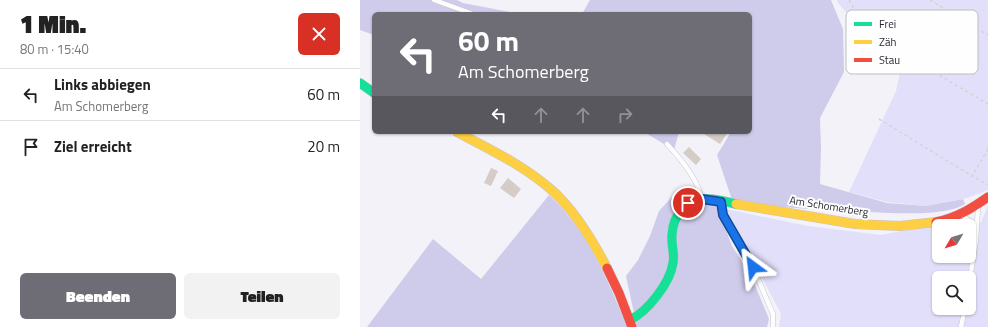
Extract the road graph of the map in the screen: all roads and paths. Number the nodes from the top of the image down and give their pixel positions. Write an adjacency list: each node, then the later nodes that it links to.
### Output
1 (434, 0): 6 (lane)
2 (849, 0): 4 (path)
3 (930, 0): 5 (path)
4 (855, 10)
5 (947, 10)
6 (467, 12)
7 (978, 29): 8 (path)
8 (988, 35)
9 (937, 74): 12 (path)
10 (360, 83): 11 (street)
11 (372, 91)
12 (988, 104)
13 (879, 119): 17 (path)
14 (461, 134): 27 (street)
15 (667, 144): 20 (lane)
16 (988, 149): 17 (path)
17 (972, 176): 18 (path)
18 (988, 185)
19 (988, 197): 22 (street, Am Schomerberg)
20 (702, 199): 21 (street, Am Schomerberg); 27 (street)
21 (721, 202): 23 (street, Am Schomerberg); 28 (lane)
22 (979, 203): 23 (street, Am Schomerberg); 25 (lane)
23 (959, 214): 24 (lane)
24 (967, 219)
25 (976, 225)
26 (964, 315): 29 (lane)
27 (631, 323)
28 (773, 327)
29 (961, 327)

